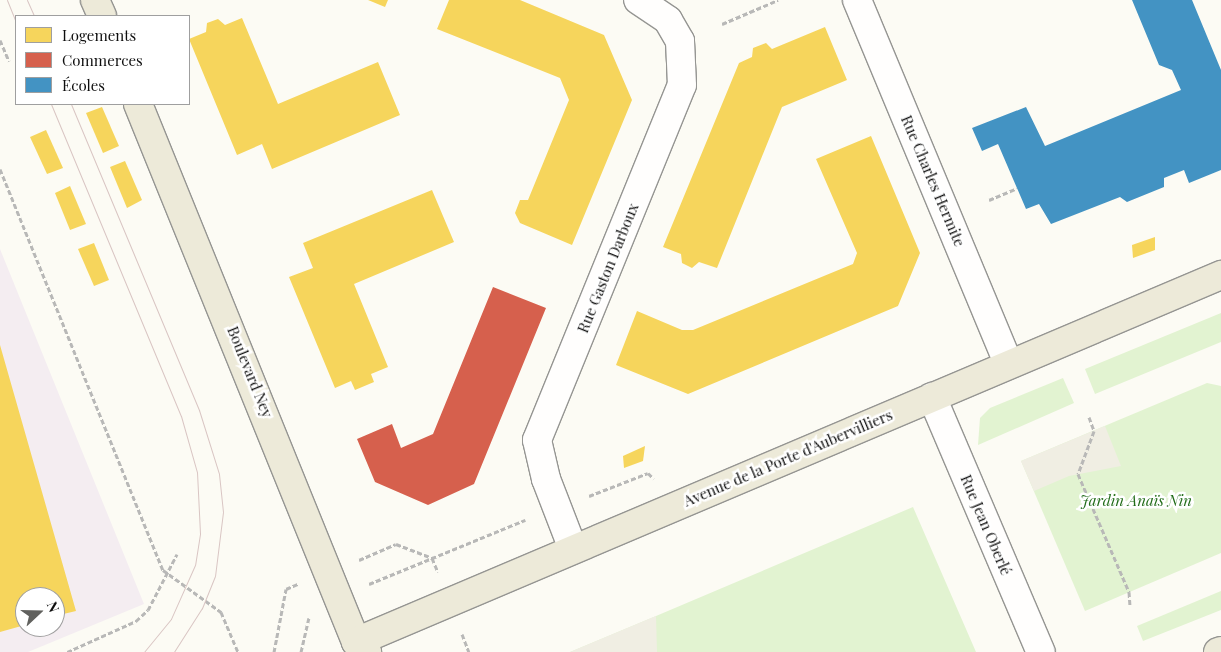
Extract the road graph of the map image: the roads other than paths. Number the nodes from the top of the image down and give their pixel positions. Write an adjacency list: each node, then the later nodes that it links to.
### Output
1 (95, 0): 4 (main road)
2 (638, 0): 9 (street, Rue Gaston Darboux)
3 (857, 0): 7 (street, Rue Charles Hermite)
4 (102, 15)
5 (138, 105): 10 (main road, Boulevard Ney)
6 (1221, 275): 7 (main road, Avenue de la Porte d'Aubervilliers)
7 (1008, 363): 8 (main road, Avenue de la Porte d'Aubervilliers)
8 (932, 397): 9 (main road, Avenue de la Porte d'Aubervilliers); 11 (street, Rue Jean Oberlé)
9 (573, 549): 10 (main road, Avenue de la Porte d'Aubervilliers)
10 (358, 649)
11 (1041, 652)

